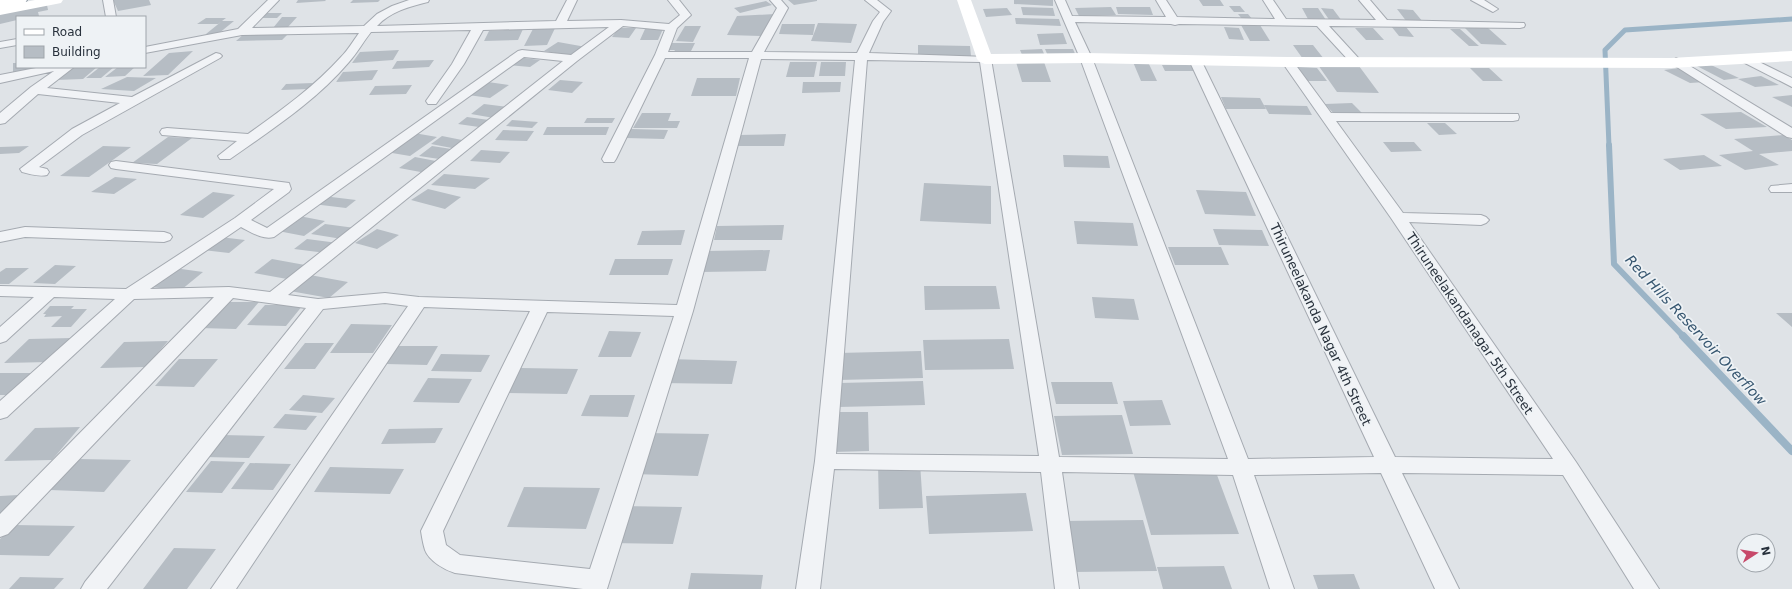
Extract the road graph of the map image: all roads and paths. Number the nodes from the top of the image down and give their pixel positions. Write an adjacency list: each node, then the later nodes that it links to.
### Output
1 (20, 0): 16 (main road)
2 (56, 0): 18 (main road)
3 (108, 0): 19 (street)
4 (274, 0): 31 (street)
5 (424, 0): 30 (street)
6 (572, 0): 24 (street)
7 (673, 0): 29 (street)
8 (775, 0): 36 (street)
9 (870, 0): 39 (street)
10 (964, 0): 40 (main road)
11 (1060, 0): 20 (street)
12 (1161, 0): 21 (street)
13 (1268, 0): 23 (street)
14 (1364, 0): 26 (street)
15 (1476, 0): 17 (street)
16 (0, 4)
17 (1493, 9)
18 (0, 11)
19 (111, 16)
20 (1068, 19): 21 (street); 41 (street)
21 (1175, 22): 23 (street)
22 (621, 23): 24 (street); 29 (street); 42 (street)
23 (1284, 23): 25 (street)
24 (560, 24): 28 (street)
25 (1321, 24): 26 (street); 46 (street)
26 (1385, 24): 27 (street)
27 (1520, 25)
28 (479, 26): 30 (street); 54 (street)
29 (672, 27): 35 (street)
30 (369, 28): 31 (street); 60 (street)
31 (242, 32): 34 (street)
32 (16, 42): 33 (street)
33 (0, 46)
34 (146, 50)
35 (661, 55): 36 (street); 62 (street)
36 (756, 55): 39 (street); 80 (street)
37 (216, 56): 53 (street)
38 (1792, 56): 43 (main road)
39 (862, 58): 40 (street); 83 (street)
40 (985, 58): 41 (main road); 84 (street)
41 (1086, 58): 44 (main road); 86 (street)
42 (573, 59): 69 (street); 76 (street)
43 (1745, 59): 47 (main road); 51 (street)
44 (1195, 60): 45 (main road); 85 (street, Thiruneelakanda Nagar 4th Street)
45 (1288, 62): 46 (main road); 55 (street, Thiruneelakandanagar 5th Street)
46 (1356, 62): 47 (main road)
47 (1674, 62): 59 (street)
48 (53, 68): 50 (street)
49 (67, 68): 52 (street)
50 (0, 79)
51 (1792, 83)
52 (36, 90): 53 (street); 57 (street)
53 (134, 101): 64 (street)
54 (432, 101)
55 (1326, 117): 56 (street); 67 (street, Thiruneelakandanagar 5th Street)
56 (1513, 117)
57 (0, 120)
58 (167, 132): 60 (street)
59 (1792, 134)
60 (251, 138): 61 (street)
61 (225, 156)
62 (609, 159)
63 (116, 165): 69 (street)
64 (42, 172)
65 (1792, 188): 66 (street)
66 (1776, 190)
67 (1398, 217): 68 (street); 87 (street, Thiruneelakandanagar 5th Street)
68 (1481, 220)
69 (240, 221): 75 (street)
70 (0, 237): 71 (street)
71 (164, 237)
72 (0, 291): 73 (street)
73 (50, 292): 75 (street); 81 (street)
74 (230, 292): 75 (street); 76 (street); 88 (street)
75 (130, 294): 82 (street)
76 (275, 297): 78 (street)
77 (419, 302): 78 (street); 79 (street); 91 (street)
78 (318, 304): 90 (street)
79 (541, 307): 80 (street); 89 (street)
80 (684, 311): 89 (street)
81 (0, 337)
82 (0, 412)
83 (825, 461): 84 (street); 92 (street)
84 (1050, 463): 86 (street); 93 (street)
85 (1388, 465): 86 (street); 87 (street); 95 (street, Thiruneelakanda Nagar 4th Street)
86 (1241, 467): 94 (street)
87 (1569, 467): 96 (street, Thiruneelakandanagar 5th Street)
88 (0, 528)
89 (596, 585)
90 (93, 589)
91 (223, 589)
92 (808, 589)
93 (1067, 589)
94 (1282, 589)
95 (1447, 589)
96 (1647, 589)

